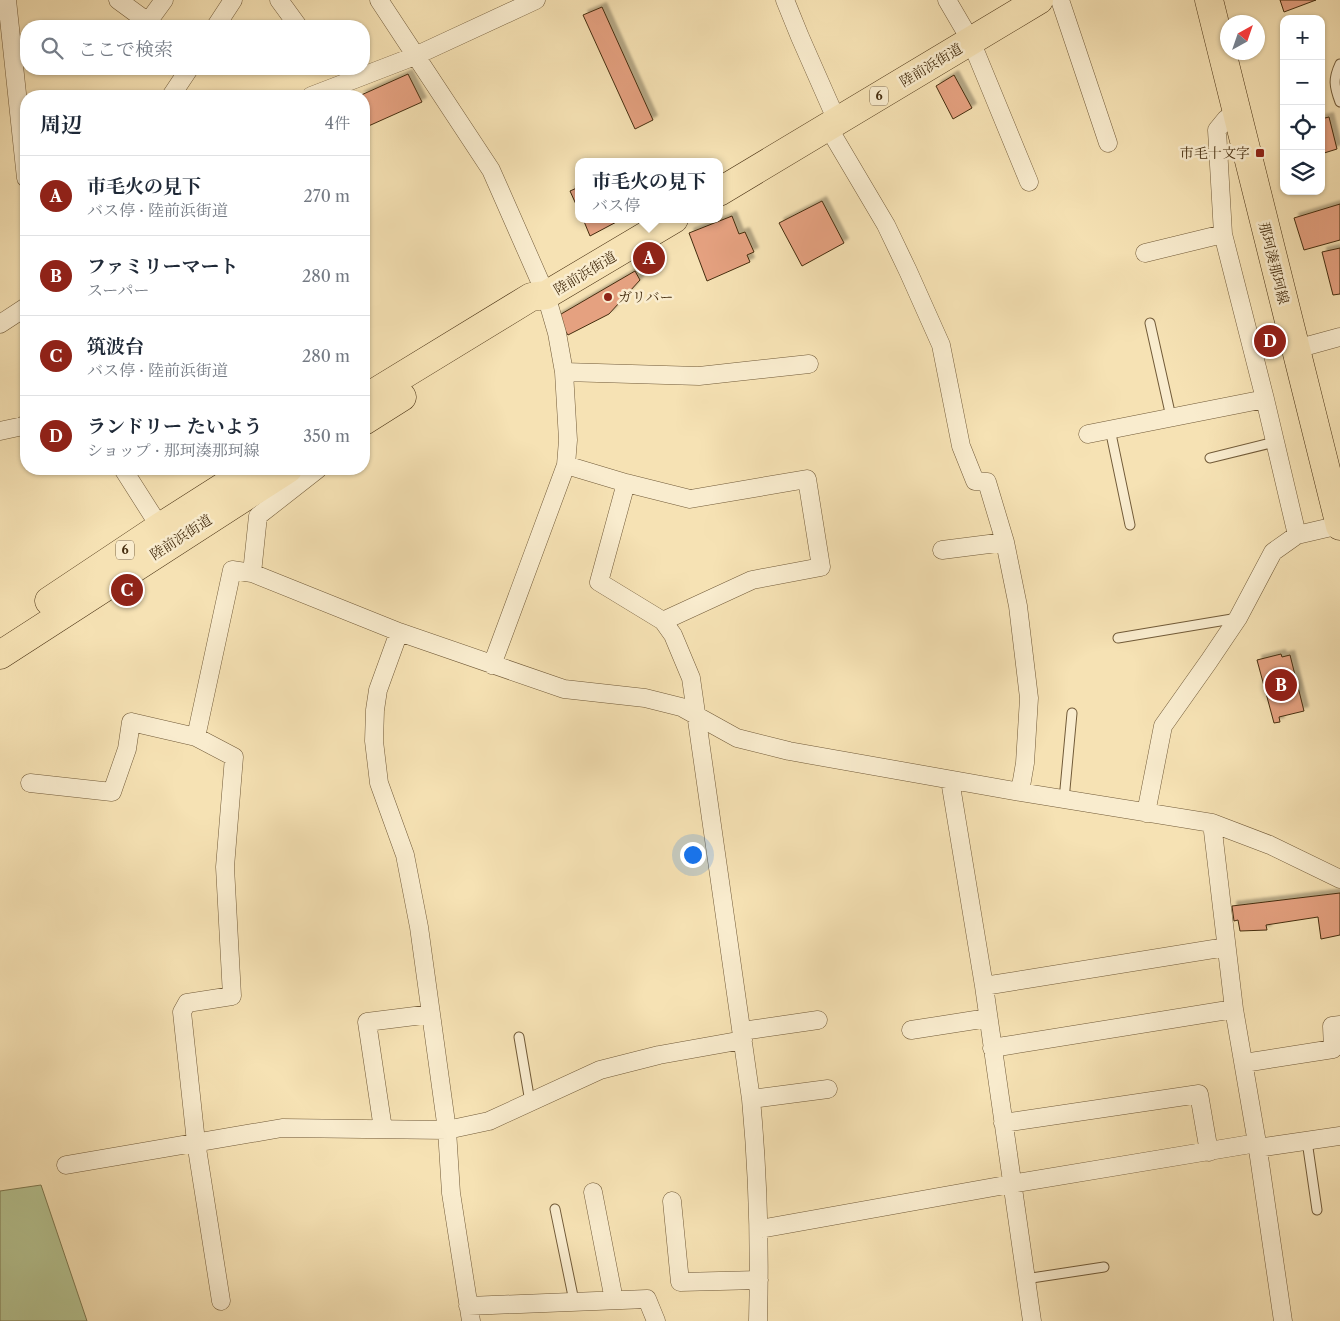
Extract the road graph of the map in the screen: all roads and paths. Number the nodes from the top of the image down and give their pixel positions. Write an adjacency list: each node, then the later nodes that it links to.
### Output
1 (7, 0): 13 (street); 28 (street)
2 (118, 0): 14 (street)
3 (164, 0): 15 (street)
4 (233, 0): 16 (street)
5 (279, 0): 17 (street)
6 (379, 0): 19 (street)
7 (536, 0): 19 (street)
8 (785, 0): 29 (street)
9 (947, 0): 18 (street)
10 (1039, 0): 18 (main road, 陸前浜街道 / 6)
11 (1060, 0): 30 (street)
12 (1209, 0): 27 (main road, 那珂湊那珂線)
13 (0, 1)
14 (145, 20)
15 (149, 20)
16 (220, 20)
17 (294, 20)
18 (971, 41): 29 (main road, 陸前浜街道 / 6); 31 (street)
19 (415, 56): 21 (street); 36 (street)
20 (1340, 64): 26 (lane)
21 (370, 73)
22 (185, 75): 24 (street)
23 (366, 75): 25 (street)
24 (175, 90)
25 (327, 90)
26 (1340, 102)
27 (1236, 112): 34 (street); 41 (main road, 那珂湊那珂線)
28 (20, 122)
29 (833, 124): 32 (main road, 陸前浜街道 / 6); 64 (street)
30 (1108, 143)
31 (1029, 182)
32 (723, 190)
33 (667, 223): 36 (main road, 陸前浜街道)
34 (1223, 234): 35 (street); 45 (street)
35 (1145, 253)
36 (546, 296): 43 (street); 44 (main road, 陸前浜街道); 46 (main road, 陸前浜街道)
37 (20, 311): 39 (street)
38 (1150, 323): 47 (lane)
39 (0, 324)
40 (1340, 338): 41 (street)
41 (1296, 350): 61 (main road, 那珂湊那珂線)
42 (809, 364): 43 (street)
43 (564, 372): 54 (street)
44 (370, 395)
45 (1265, 399): 47 (street); 52 (street)
46 (370, 417)
47 (1171, 418): 49 (street)
48 (20, 427): 50 (street)
49 (1110, 429): 51 (street); 60 (lane)
50 (0, 431)
51 (1088, 434)
52 (1275, 442): 53 (lane); 63 (street)
53 (1210, 458)
54 (566, 465): 59 (street); 73 (street)
55 (127, 475): 62 (street)
56 (243, 475): 62 (main road, 陸前浜街道 / 6)
57 (277, 475): 62 (main road, 陸前浜街道 / 6)
58 (310, 475): 66 (street)
59 (626, 484): 68 (street); 68 (street)
60 (1130, 525)
61 (1340, 525): 63 (street)
62 (165, 535): 70 (main road, 陸前浜街道 / 6); 72 (main road, 陸前浜街道 / 6)
63 (1297, 536): 67 (street)
64 (1005, 542): 65 (street); 79 (street)
65 (942, 550)
66 (252, 573): 69 (street); 76 (street)
67 (1238, 618): 71 (lane); 81 (street)
68 (663, 622): 75 (street)
69 (398, 632): 73 (street); 87 (street)
70 (0, 633)
71 (1118, 638)
72 (0, 655)
73 (492, 665): 75 (street)
74 (1072, 713): 80 (lane)
75 (697, 714): 77 (street); 92 (street)
76 (196, 737): 78 (street); 104 (street)
77 (950, 780): 79 (street); 85 (street)
78 (30, 783)
79 (1020, 792): 80 (street)
80 (1064, 800): 81 (street)
81 (1146, 813): 82 (street)
82 (1212, 824): 83 (street); 84 (street)
83 (1340, 880)
84 (1226, 947): 85 (street); 86 (street)
85 (984, 986): 88 (street)
86 (1234, 1009): 94 (street); 95 (street)
87 (431, 1014): 100 (street); 101 (street)
88 (988, 1018): 91 (street); 94 (street)
89 (818, 1020): 92 (street)
90 (1340, 1025): 95 (street)
91 (911, 1030)
92 (742, 1035): 97 (street); 98 (street)
93 (518, 1037): 98 (lane)
94 (992, 1048): 99 (street)
95 (1244, 1063): 105 (street)
96 (828, 1089): 97 (street)
97 (751, 1099): 113 (street)
98 (530, 1102): 101 (street)
99 (1003, 1123): 106 (street); 108 (street)
100 (383, 1129): 101 (street); 104 (street)
101 (447, 1130): 120 (street)
102 (1340, 1136): 103 (street)
103 (1307, 1141): 105 (street); 112 (lane)
104 (196, 1142): 107 (street); 119 (street)
105 (1257, 1146): 106 (street); 124 (street)
106 (1209, 1152): 108 (street)
107 (66, 1165)
108 (1011, 1184): 113 (street); 115 (street)
109 (593, 1192): 117 (street)
110 (672, 1200): 116 (street)
111 (555, 1209): 118 (lane)
112 (1317, 1210)
113 (760, 1229): 116 (street)
114 (1104, 1267): 115 (lane)
115 (1026, 1279): 123 (street)
116 (759, 1280): 122 (street)
117 (614, 1300): 118 (street); 121 (street)
118 (574, 1301): 120 (street)
119 (221, 1302)
120 (470, 1314)
121 (656, 1321)
122 (758, 1321)
123 (1032, 1321)
124 (1283, 1321)

